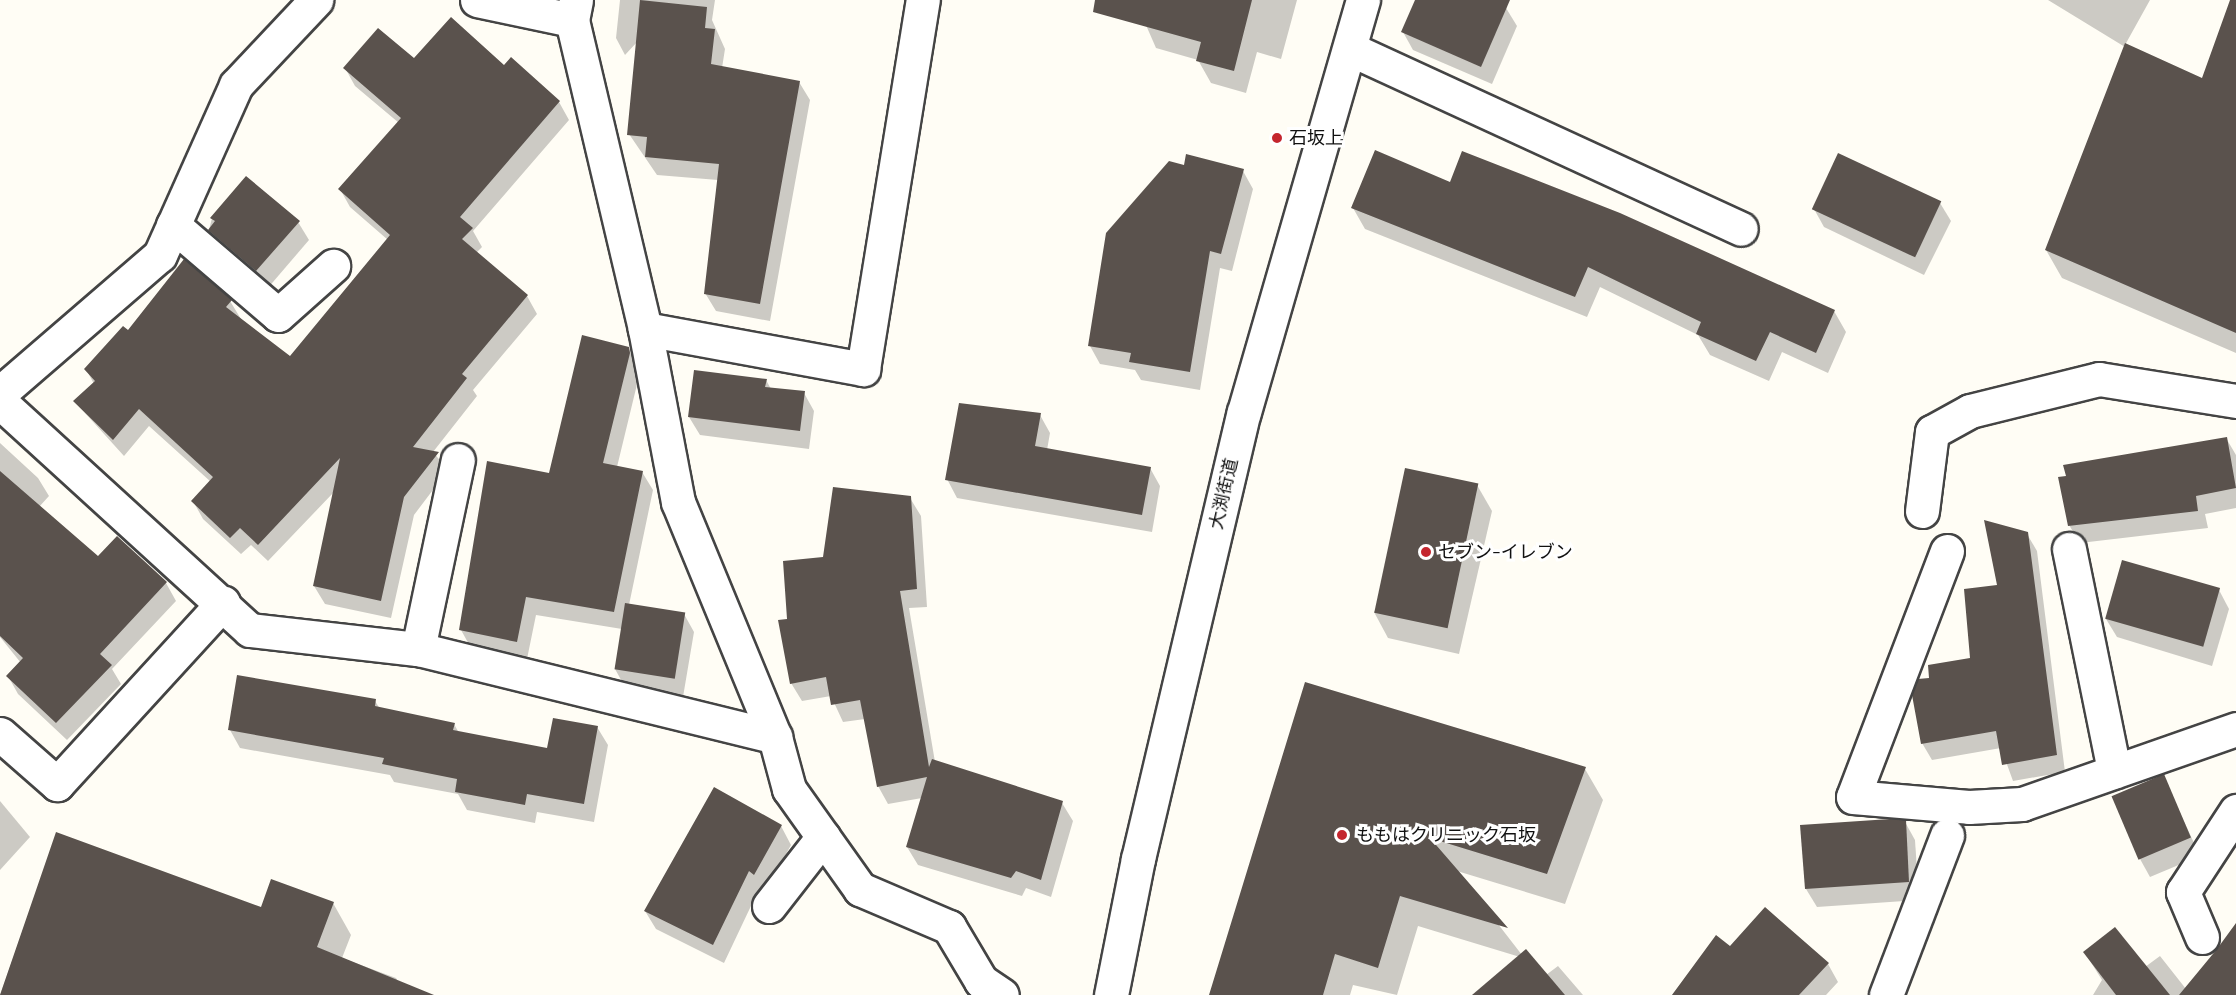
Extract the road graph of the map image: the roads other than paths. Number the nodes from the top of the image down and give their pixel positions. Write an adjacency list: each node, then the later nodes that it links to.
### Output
1 (316, 0): 7 (street)
2 (477, 0): 5 (street)
3 (923, 0): 10 (street)
4 (1363, 0): 6 (street, 大渕街道)
5 (574, 10): 10 (street)
6 (1350, 49): 8 (street); 30 (street, 大渕街道)
7 (173, 225): 9 (street); 11 (street)
8 (1741, 229)
9 (333, 266)
10 (645, 329): 22 (street)
11 (0, 393)
12 (2236, 400): 15 (street)
13 (0, 402): 18 (street)
14 (458, 460): 19 (street)
15 (1922, 511)
16 (2068, 549): 23 (street)
17 (1947, 551): 23 (street)
18 (223, 603): 19 (street); 21 (street)
19 (417, 649): 22 (street)
20 (2236, 729): 23 (street)
21 (0, 734)
22 (775, 737): 26 (street)
23 (2114, 771)
24 (2236, 811): 28 (street)
25 (1947, 835): 31 (street)
26 (823, 837): 27 (street); 29 (street)
27 (769, 906)
28 (2202, 937)
29 (1002, 995)
30 (1111, 995)
31 (1886, 995)

